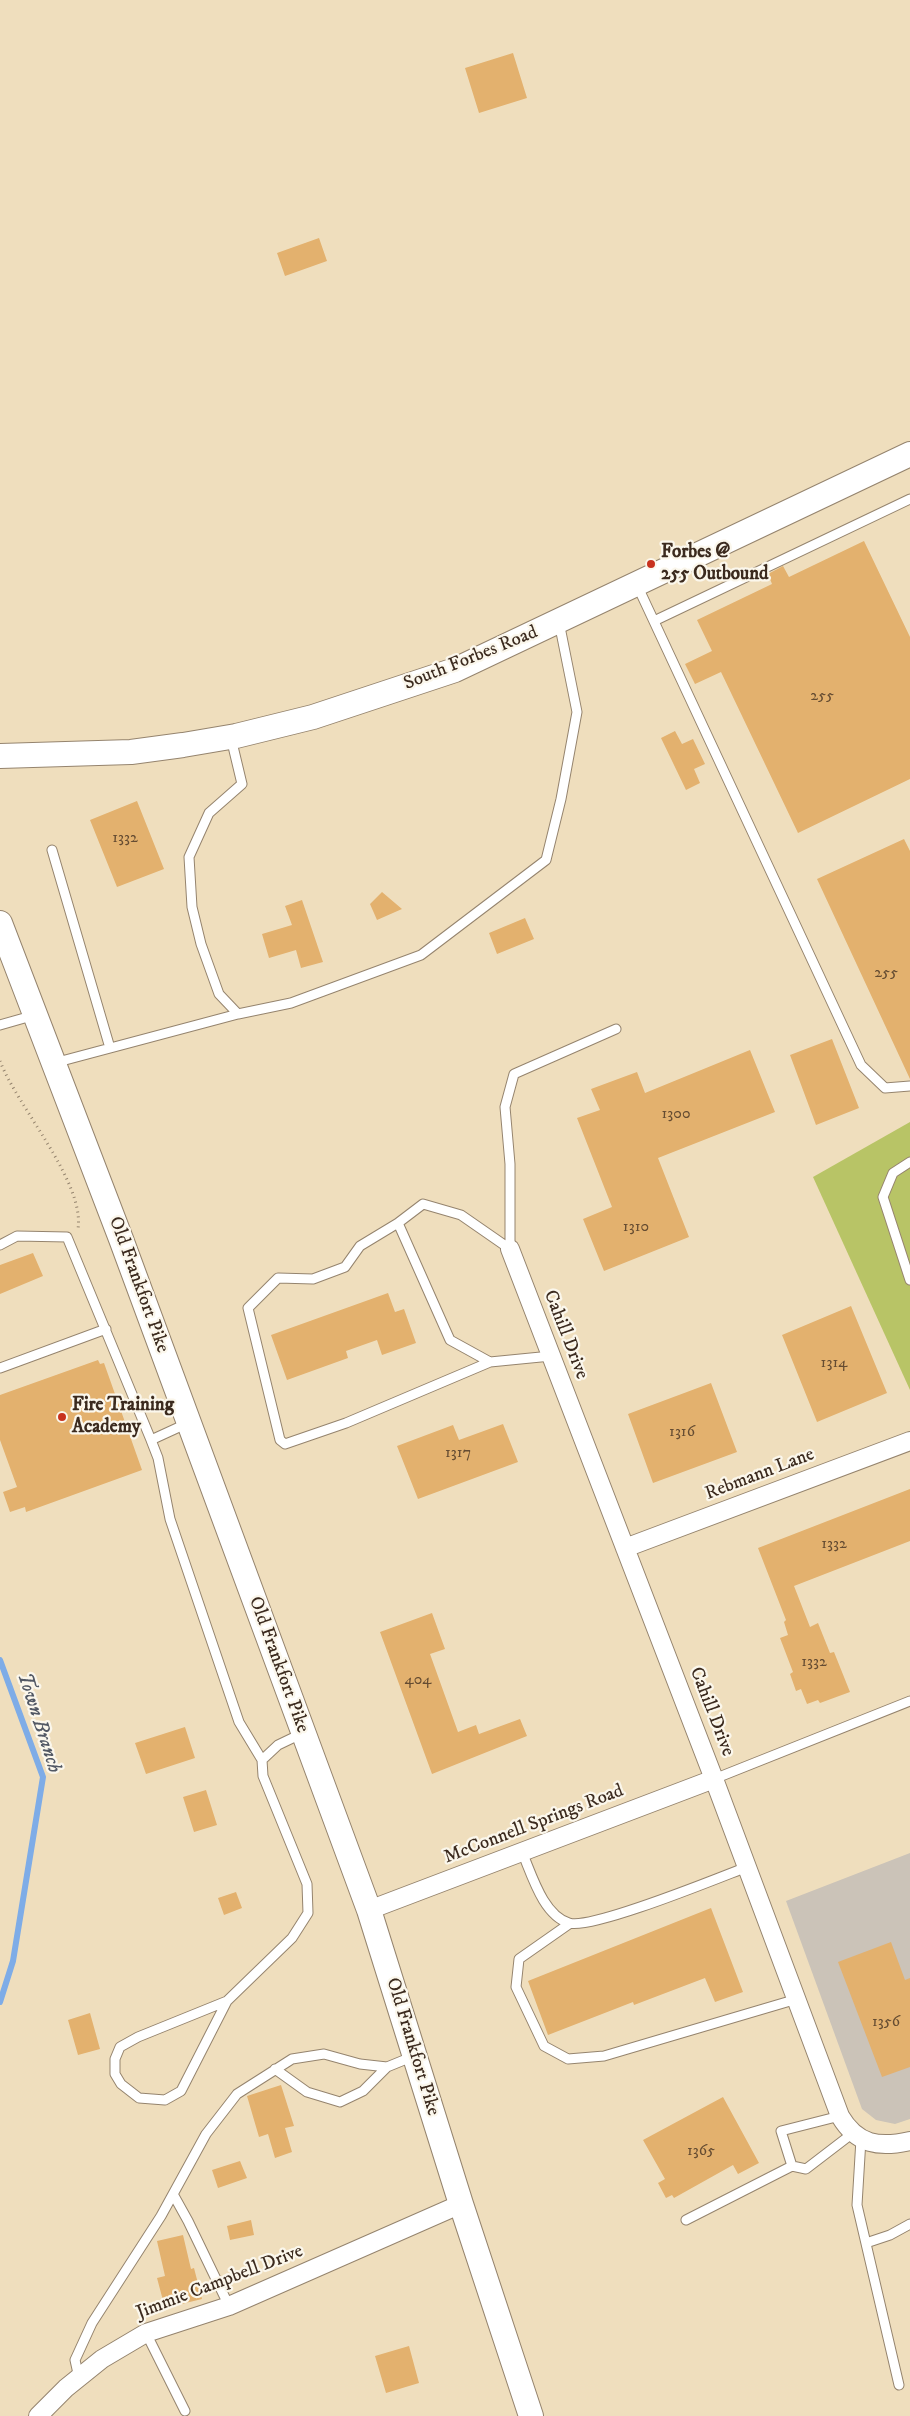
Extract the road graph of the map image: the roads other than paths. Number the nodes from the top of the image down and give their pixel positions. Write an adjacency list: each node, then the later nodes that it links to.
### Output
1 (910, 454): 3 (main road, South Forbes Road)
2 (910, 499): 4 (lane)
3 (636, 584): 4 (lane); 5 (main road, South Forbes Road)
4 (654, 621): 16 (lane)
5 (559, 622): 6 (main road, South Forbes Road); 10 (lane)
6 (230, 737): 7 (main road, South Forbes Road); 10 (lane)
7 (0, 756)
8 (52, 850): 14 (lane)
9 (0, 923): 11 (main road, Old Frankfort Pike)
10 (238, 1014): 14 (lane)
11 (35, 1015): 12 (lane); 15 (main road, Old Frankfort Pike)
12 (0, 1025)
13 (616, 1029): 20 (lane)
14 (110, 1048): 15 (lane)
15 (54, 1063): 26 (main road, Old Frankfort Pike)
16 (910, 1086)
17 (910, 1162): 21 (lane)
18 (398, 1224): 20 (lane); 24 (lane); 24 (lane)
19 (0, 1245): 22 (lane)
20 (510, 1249): 23 (street, Cahill Drive)
21 (910, 1280)
22 (106, 1329): 25 (lane); 27 (lane)
23 (550, 1356): 24 (lane); 29 (street, Cahill Drive)
24 (490, 1362)
25 (0, 1368)
26 (189, 1423): 27 (lane); 31 (main road, Old Frankfort Pike)
27 (151, 1440): 32 (lane)
28 (910, 1441): 29 (street, Rebmann Lane)
29 (625, 1548): 33 (street, Cahill Drive)
30 (910, 1701): 33 (lane)
31 (303, 1733): 32 (lane); 36 (main road, Old Frankfort Pike)
32 (262, 1760): 39 (lane)
33 (714, 1779): 34 (street, McConnell Springs Road); 35 (street, Cahill Drive)
34 (522, 1852): 36 (street, McConnell Springs Road); 37 (lane)
35 (748, 1868): 37 (lane); 38 (street, Cahill Drive)
36 (369, 1910): 40 (main road, Old Frankfort Pike)
37 (570, 1924): 38 (lane)
38 (797, 1999): 43 (street, Cahill Drive)
39 (227, 2001): 39 (lane)
40 (415, 2056): 41 (lane); 48 (main road, Old Frankfort Pike)
41 (387, 2067): 42 (lane); 42 (lane)
42 (274, 2069): 47 (lane)
43 (840, 2116): 44 (street, Cahill Drive); 46 (lane)
44 (857, 2136): 45 (street); 46 (lane); 51 (lane)
45 (910, 2141)
46 (792, 2166): 49 (lane)
47 (173, 2194): 52 (lane); 54 (lane)
48 (461, 2204): 52 (street, Jimmie Campbell Drive); 58 (main road, Old Frankfort Pike)
49 (686, 2220)
50 (910, 2224): 51 (lane)
51 (866, 2243): 55 (lane)
52 (229, 2306): 53 (street, Jimmie Campbell Drive)
53 (146, 2333): 54 (street, Jimmie Campbell Drive); 56 (lane)
54 (79, 2378): 57 (street, Jimmie Campbell Drive)
55 (899, 2385)
56 (185, 2411)
57 (38, 2416)
58 (530, 2416)

